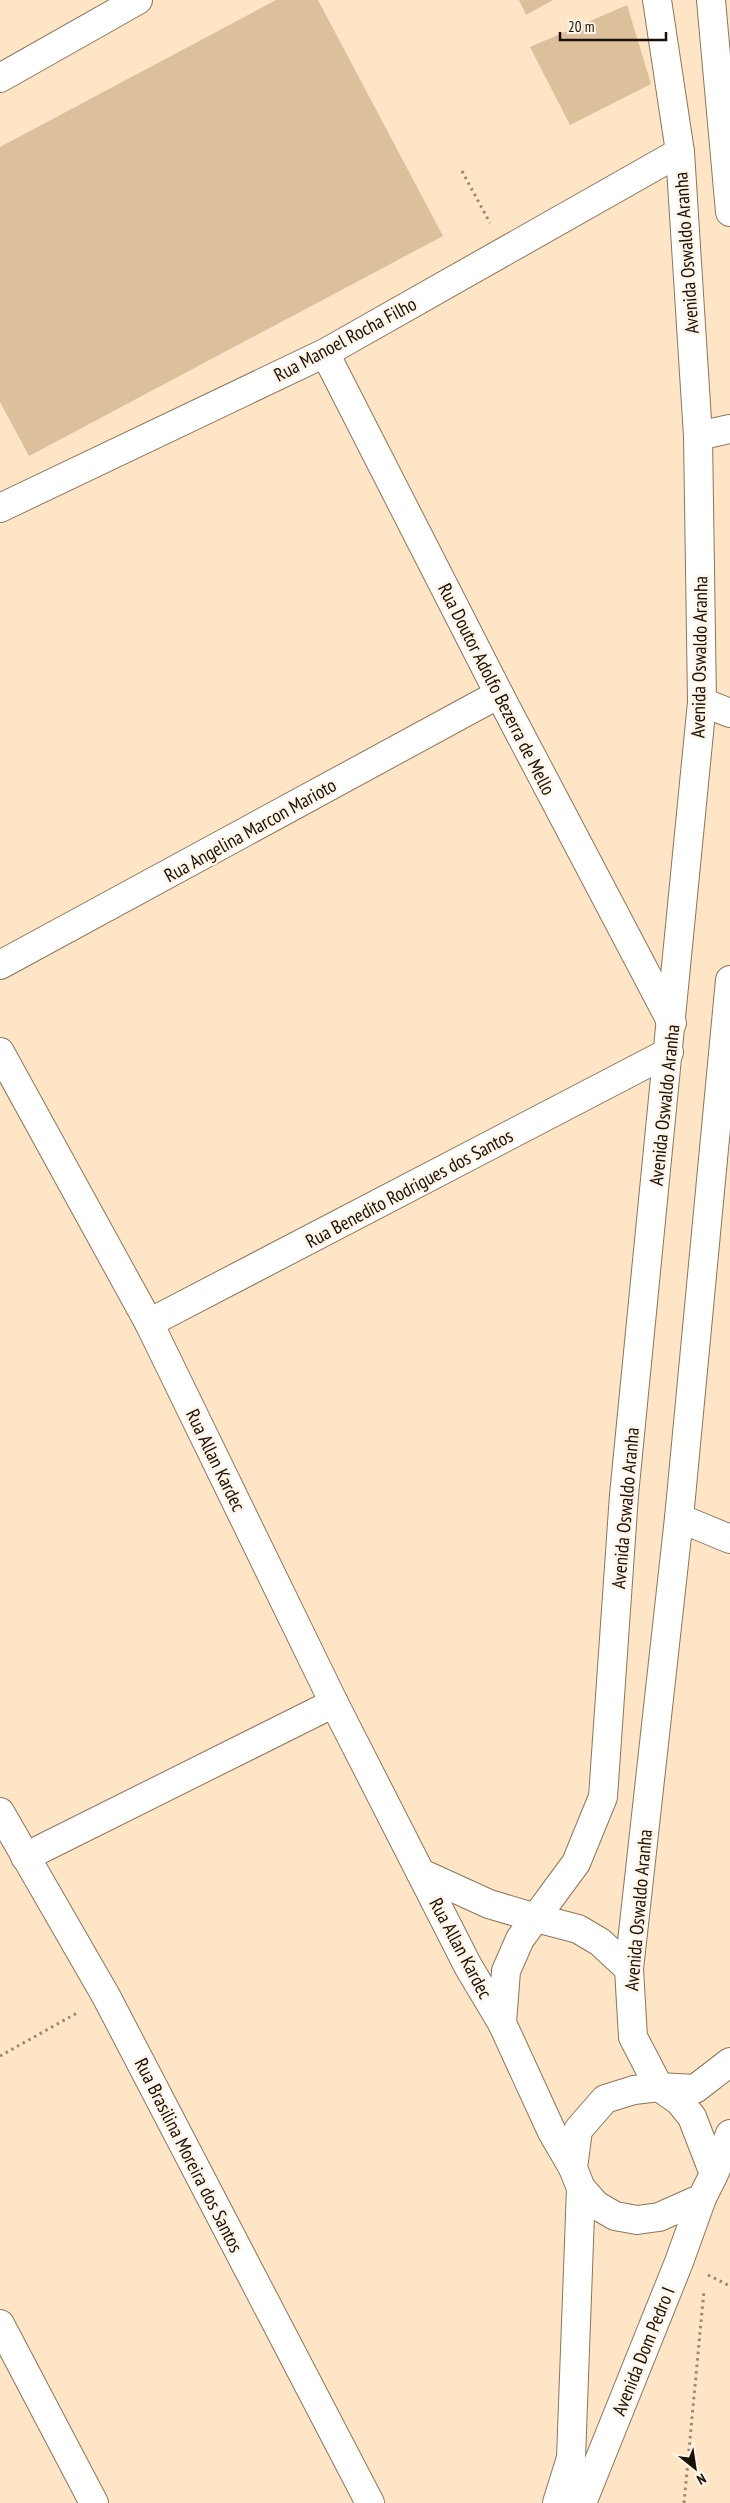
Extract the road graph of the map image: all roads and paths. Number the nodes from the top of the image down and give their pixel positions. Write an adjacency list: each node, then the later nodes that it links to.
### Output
1 (136, 0): 4 (street)
2 (657, 0): 5 (street, Avenida Oswaldo Aranha)
3 (711, 0): 7 (street)
4 (0, 78)
5 (680, 152): 8 (street, Rua Manoel Rocha Filho); 11 (street, Avenida Oswaldo Aranha)
6 (462, 171): 8 (path)
7 (730, 212)
8 (505, 253): 9 (street, Rua Manoel Rocha Filho)
9 (325, 352): 12 (street, Rua Manoel Rocha Filho); 13 (street, Rua Doutor Adolfo Bezerra de Mello)
10 (730, 429): 11 (street)
11 (698, 436): 14 (street, Avenida Oswaldo Aranha)
12 (0, 508)
13 (499, 694): 16 (street, Rua Angelina Marcon Marioto); 18 (street, Rua Doutor Adolfo Bezerra de Mello)
14 (702, 702): 15 (street); 18 (street, Avenida Oswaldo Aranha)
15 (730, 713)
16 (0, 966)
17 (730, 980): 21 (street, Avenida Oswaldo Aranha)
18 (672, 1023): 20 (street, Avenida Oswaldo Aranha)
19 (0, 1052): 22 (street, Rua Allan Kardec)
20 (670, 1052): 22 (street, Rua Benedito Rodrigues dos Santos); 29 (street, Avenida Oswaldo Aranha)
21 (722, 1126): 23 (street, Avenida Oswaldo Aranha)
22 (149, 1323): 25 (street, Rua Allan Kardec)
23 (679, 1518): 24 (street); 30 (street, Avenida Oswaldo Aranha)
24 (730, 1539)
25 (334, 1703): 27 (street); 28 (street, Rua Allan Kardec)
26 (0, 1812): 27 (street, Rua Brasilina Moreira dos Santos)
27 (25, 1857): 31 (street, Rua Brasilina Moreira dos Santos)
28 (421, 1873): 29 (street, Rua Allan Kardec); 32 (street, Rua Allan Kardec)
29 (536, 1918): 30 (street, Rua Allan Kardec); 32 (street, Avenida Oswaldo Aranha)
30 (629, 1969): 35 (street, Avenida Oswaldo Aranha)
31 (106, 1996): 33 (path); 45 (street, Rua Brasilina Moreira dos Santos)
32 (502, 2023): 38 (street, Avenida Oswaldo Aranha)
33 (0, 2056)
34 (730, 2062): 35 (street)
35 (659, 2087): 37 (street); 38 (street)
36 (730, 2134): 37 (street)
37 (714, 2174): 39 (street)
38 (577, 2178): 39 (street); 46 (street)
39 (702, 2198): 47 (street, Avenida Dom Pedro I)
40 (705, 2281): 41 (path)
41 (730, 2286)
42 (705, 2288): 48 (path)
43 (0, 2324): 44 (street)
44 (94, 2503)
45 (370, 2503)
46 (557, 2503)
47 (582, 2503)
48 (684, 2503)

